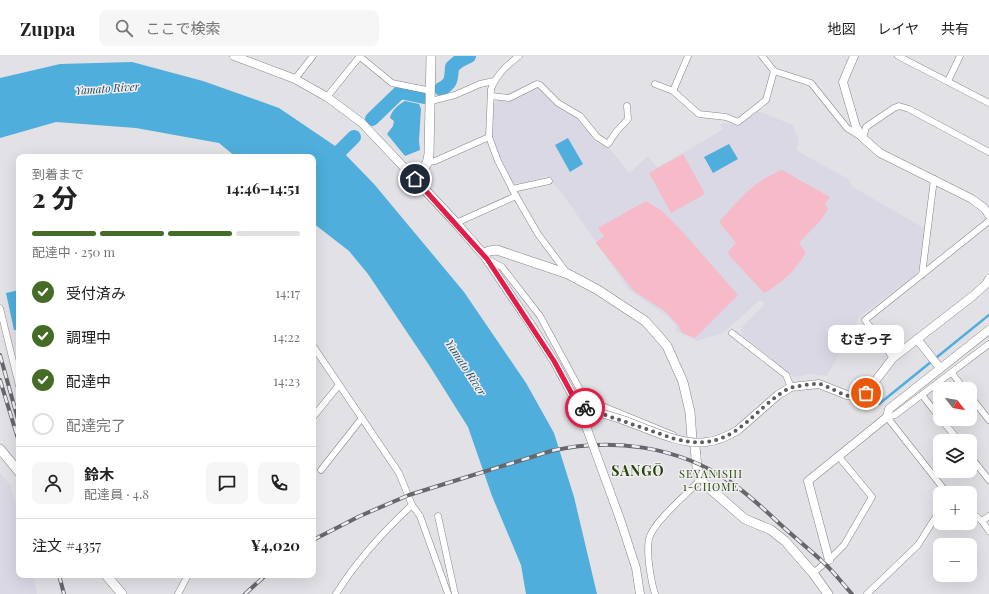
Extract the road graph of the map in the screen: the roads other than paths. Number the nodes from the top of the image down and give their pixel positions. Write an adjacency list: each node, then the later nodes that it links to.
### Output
1 (234, 56): 12 (street)
2 (313, 56): 15 (street)
3 (359, 56): 19 (street); 23 (street)
4 (431, 56): 19 (main road)
5 (519, 56): 16 (street)
6 (688, 56): 20 (street)
7 (762, 56): 14 (street)
8 (854, 56): 28 (street)
9 (898, 56): 13 (street)
10 (912, 56): 13 (street)
11 (960, 56): 17 (street)
12 (245, 58): 15 (street)
13 (909, 62): 17 (street)
14 (774, 71): 20 (street); 28 (street)
15 (295, 79): 23 (street)
16 (494, 81): 22 (street); 24 (street)
17 (948, 81): 25 (street)
18 (655, 84): 20 (street)
19 (431, 91): 24 (main road)
20 (673, 91)
21 (989, 95): 25 (street)
22 (491, 96): 26 (street); 27 (street)
23 (327, 97): 31 (street)
24 (430, 101): 30 (main road)
25 (987, 102)
26 (627, 106)
27 (489, 137): 30 (street); 34 (street)
28 (863, 138): 29 (street); 32 (street)
29 (989, 152)
30 (428, 162): 31 (main road)
31 (415, 179): 38 (main road)
32 (934, 179): 36 (street); 41 (street)
33 (549, 181): 34 (street)
34 (512, 189): 35 (street)
35 (516, 196): 38 (street); 40 (street)
36 (989, 215)
37 (989, 221): 41 (street)
38 (456, 223): 39 (main road)
39 (485, 257): 40 (main road); 58 (street, bridge); 64 (street)
40 (568, 274): 64 (main road)
41 (922, 275): 49 (street)
42 (989, 279): 46 (street)
43 (0, 308): 50 (street)
44 (989, 330): 51 (street)
45 (732, 333): 55 (street)
46 (917, 339): 49 (street); 51 (street)
47 (989, 344): 52 (street)
48 (316, 350): 54 (street)
49 (893, 358): 55 (street)
50 (16, 366)
51 (938, 366): 62 (street)
52 (952, 373): 53 (street); 56 (street)
53 (959, 382)
54 (339, 385): 60 (street); 61 (street)
55 (791, 387): 58 (street, bridge)
56 (922, 395): 59 (street); 62 (street)
57 (977, 405): 63 (street)
58 (579, 407): 89 (street, bridge)
59 (933, 408)
60 (316, 413)
61 (362, 418): 69 (street); 73 (street)
62 (887, 418): 66 (street); 72 (street)
63 (989, 420)
64 (692, 439): 70 (main road)
65 (0, 449): 68 (main road)
66 (839, 457): 80 (street); 80 (street)
67 (977, 465): 71 (street)
68 (16, 468)
69 (321, 470)
70 (700, 480): 81 (main road); 90 (street)
71 (989, 480)
72 (941, 486)
73 (412, 504): 86 (street); 87 (street)
74 (438, 516): 88 (street)
75 (989, 516): 78 (street)
76 (977, 517): 78 (street)
77 (933, 521): 92 (street)
78 (982, 521): 79 (street)
79 (989, 531)
80 (829, 560): 81 (street)
81 (813, 573): 91 (main road)
82 (109, 578): 84 (main road)
83 (186, 578): 85 (street)
84 (122, 594)
85 (178, 594)
86 (336, 594)
87 (448, 594)
88 (455, 594)
89 (640, 594)
90 (655, 594)
91 (828, 594)
92 (867, 594)

